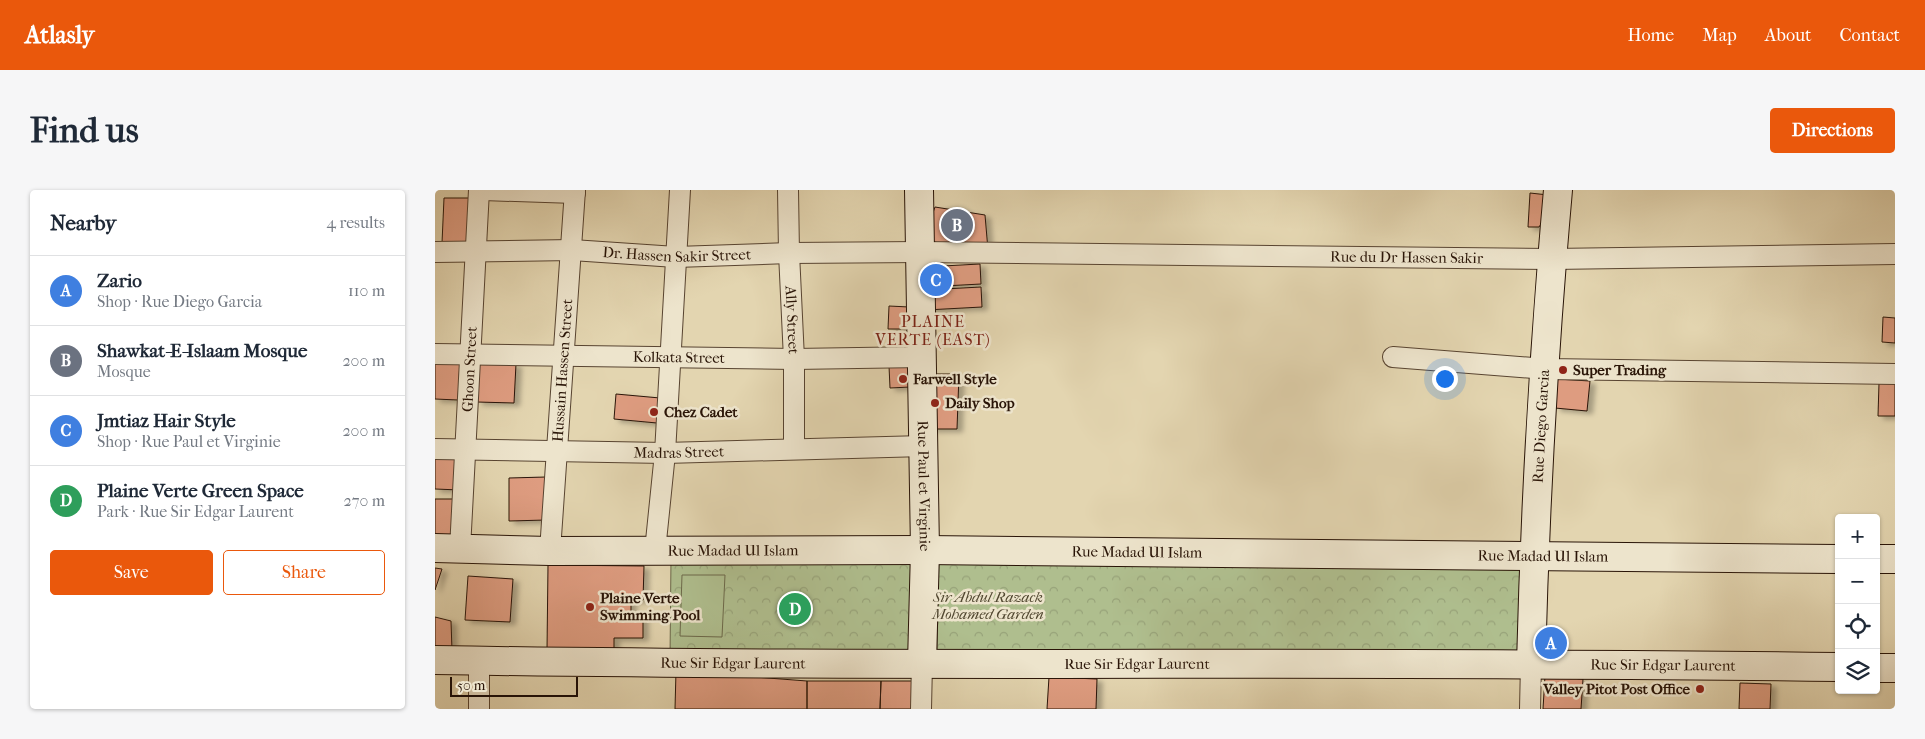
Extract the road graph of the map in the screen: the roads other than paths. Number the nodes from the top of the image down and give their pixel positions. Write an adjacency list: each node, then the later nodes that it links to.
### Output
1 (481, 190): 6 (street); 9 (street, Ghoon Street)
2 (680, 190): 13 (street)
3 (788, 190): 11 (street, Ally Street)
4 (919, 190): 10 (main road, Rue Paul et Virginie)
5 (1558, 190): 14 (main road, Rue Diego Garcia)
6 (575, 192): 7 (street, Hussain Hassen Street)
7 (571, 250): 9 (street, Dr. Hassen Sakir Street); 13 (street, Dr. Hassen Sakir Street); 17 (street, Hussain Hassen Street)
8 (435, 252): 9 (street, Dr. Hassen Sakir Street)
9 (477, 252): 16 (street, Ghoon Street)
10 (921, 252): 11 (street, Dr. Hassen Sakir Street); 14 (street, Rue du Dr Hassen Sakir); 19 (main road, Rue Paul et Virginie)
11 (789, 253): 13 (street, Dr. Hassen Sakir Street); 21 (street, Ally Street)
12 (1895, 254): 14 (street, Rue du Dr Hassen Sakir)
13 (676, 257): 18 (street)
14 (1552, 259): 22 (main road, Rue Diego Garcia)
15 (435, 354): 16 (street, Kolkata Street)
16 (471, 355): 17 (street, Kolkata Street); 27 (street, Ghoon Street)
17 (564, 355): 18 (street, Kolkata Street); 28 (street, Hussain Hassen Street)
18 (671, 357): 21 (street, Kolkata Street); 29 (street)
19 (922, 357): 21 (street, Kolkata Street); 24 (main road, Rue Paul et Virginie)
20 (1393, 357): 22 (street)
21 (794, 359): 26 (street, Ally Street)
22 (1545, 369): 23 (street); 34 (main road, Rue Diego Garcia)
23 (1895, 374)
24 (923, 446): 26 (street, Madras Street); 31 (main road, Rue Paul et Virginie)
25 (435, 449): 27 (street, Madras Street)
26 (794, 449): 29 (street, Madras Street)
27 (465, 450): 28 (street, Madras Street); 30 (street, Ghoon Street)
28 (557, 452): 29 (street, Madras Street); 33 (street, Hussain Hassen Street)
29 (665, 453): 32 (street)
30 (448, 548): 33 (main road, Rue Madad Ul Islam)
31 (925, 550): 32 (main road, Rue Madad Ul Islam); 34 (main road, Rue Madad Ul Islam); 40 (main road, Rue Paul et Virginie)
32 (655, 551): 33 (main road, Rue Madad Ul Islam)
33 (550, 552)
34 (1534, 554): 35 (main road, Rue Madad Ul Islam); 41 (main road, Rue Diego Garcia)
35 (1835, 559)
36 (1880, 559): 37 (main road)
37 (1895, 559)
38 (435, 660): 39 (main road, Rue Sir Edgar Laurent)
39 (479, 660): 40 (main road, Rue Sir Edgar Laurent); 45 (street)
40 (922, 663): 41 (main road, Rue Sir Edgar Laurent); 46 (street)
41 (1531, 664): 42 (main road, Rue Sir Edgar Laurent); 47 (street)
42 (1835, 667)
43 (1880, 668): 44 (main road)
44 (1895, 668)
45 (479, 709)
46 (921, 709)
47 (1530, 709)

